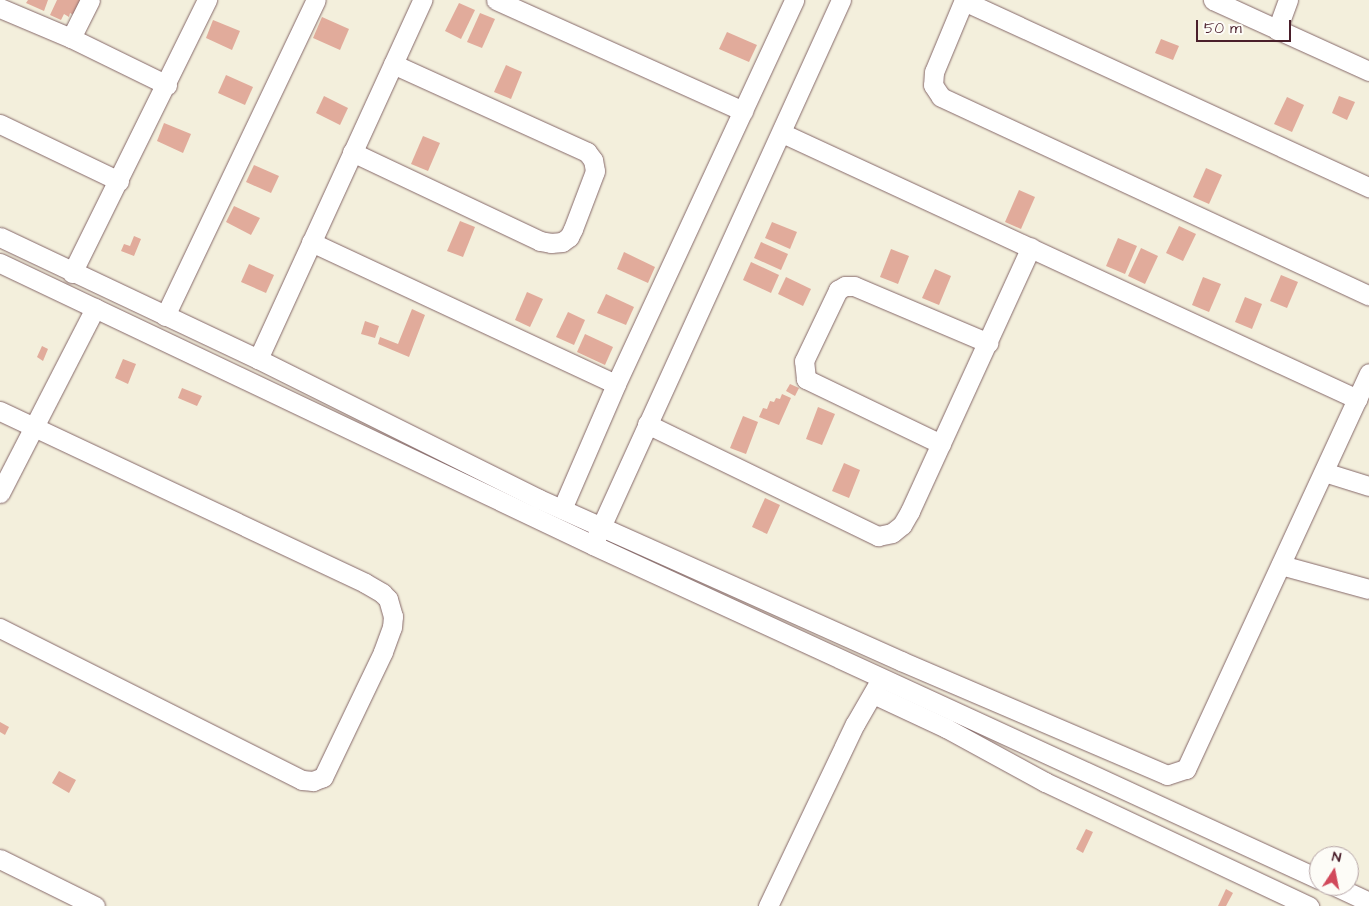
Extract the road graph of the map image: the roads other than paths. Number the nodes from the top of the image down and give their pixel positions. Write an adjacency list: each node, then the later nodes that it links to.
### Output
1 (90, 0): 13 (street)
2 (208, 0): 16 (street)
3 (316, 0): 30 (street)
4 (422, 0): 14 (street)
5 (496, 0): 17 (street)
6 (794, 0): 17 (street)
7 (841, 0): 19 (street)
8 (964, 0): 22 (street); 28 (street)
9 (1212, 0): 12 (street)
10 (1288, 0): 12 (street)
11 (0, 8): 13 (street)
12 (1277, 30): 15 (street)
13 (72, 38): 16 (street)
14 (393, 64): 20 (street); 20 (street)
15 (1369, 71)
16 (167, 85): 21 (street)
17 (743, 111): 34 (street)
18 (0, 124): 21 (street)
19 (782, 133): 25 (street); 37 (street)
20 (352, 152): 24 (street)
21 (119, 181): 27 (street)
22 (1369, 187)
23 (0, 237): 27 (street)
24 (311, 242): 32 (street); 34 (street)
25 (1031, 247): 31 (street); 35 (street)
26 (0, 263): 29 (street)
27 (72, 273): 30 (street)
28 (1369, 296)
29 (95, 308): 38 (street); 45 (street)
30 (165, 316): 32 (street)
31 (988, 343): 39 (street); 39 (street)
32 (258, 359): 43 (street)
33 (1369, 373): 35 (street)
34 (616, 384): 43 (street)
35 (1357, 399): 40 (street)
36 (0, 411): 38 (street)
37 (647, 424): 39 (street); 44 (street)
38 (33, 426): 42 (street); 48 (street)
39 (941, 444)
40 (1324, 472): 41 (street); 46 (street)
41 (1369, 486)
42 (0, 493)
43 (562, 509): 44 (street)
44 (600, 526): 45 (street); 51 (street)
45 (593, 545): 49 (street)
46 (1281, 565): 47 (street); 51 (street)
47 (1369, 589)
48 (0, 628)
49 (883, 677): 50 (street); 52 (street)
50 (873, 694): 58 (street); 59 (street)
51 (1167, 775): 52 (street)
52 (1156, 803): 54 (street)
53 (0, 859): 57 (street)
54 (1309, 874)
55 (1356, 896): 56 (street)
56 (1369, 902)
57 (95, 906)
58 (768, 906)
59 (1309, 906)

